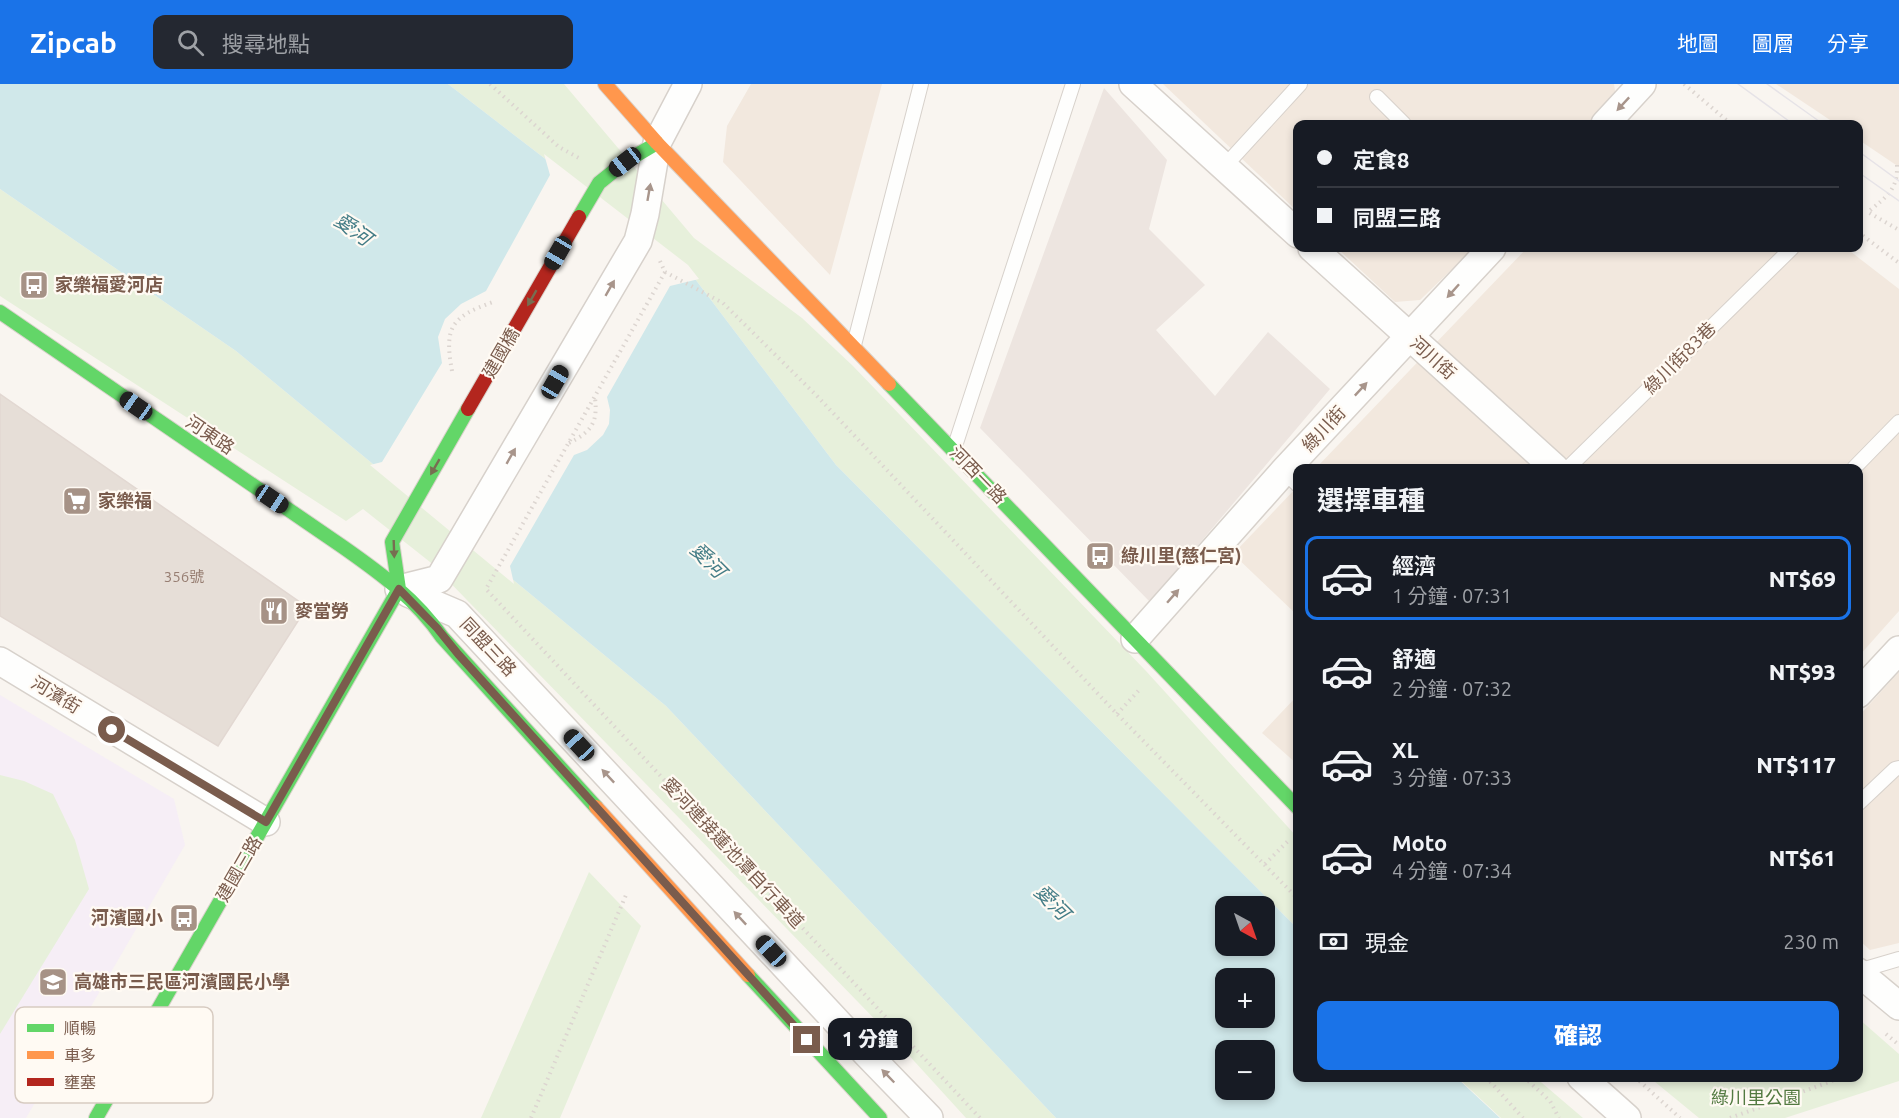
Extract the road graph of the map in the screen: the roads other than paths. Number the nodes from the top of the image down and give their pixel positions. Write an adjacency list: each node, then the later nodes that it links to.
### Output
1 (605, 84): 11 (street, 河西一路)
2 (688, 84): 11 (street)
3 (921, 84): 19 (lane)
4 (1073, 84): 21 (lane)
5 (1133, 84): 12 (street)
6 (1300, 84): 12 (lane)
7 (1642, 84): 10 (street, one-way to 10)
8 (1377, 97): 9 (lane)
9 (1400, 120)
10 (1609, 120)
11 (657, 143): 19 (street, 河西一路); 27 (street, 建國橋, one-way to 27); 27 (street, one-way to 11)
12 (1224, 167): 13 (street)
13 (1293, 229)
14 (1316, 252): 18 (street, 河川街)
15 (1488, 252): 18 (street, 綠川街, one-way to 18)
16 (1788, 252): 24 (lane, 綠川街83巷)
17 (0, 312): 27 (street, 河東路)
18 (1410, 338): 22 (street, 綠川街, one-way to 18); 23 (street, 河川街)
19 (854, 345): 21 (street, 河西一路)
20 (1899, 422): 25 (lane)
21 (954, 449): 28 (street, 河西一路)
22 (1303, 464)
23 (1551, 464)
24 (1572, 464)
25 (1858, 464)
26 (1291, 478): 28 (street, 綠川街, one-way to 26)
27 (399, 589): 35 (street, 建國三路); 44 (street, 同盟三路); 45 (street, 同盟三路, one-way to 27)
28 (1135, 639): 34 (street, 河西一路)
29 (1899, 650): 31 (street)
30 (0, 662): 35 (street, 河濱街)
31 (1863, 689)
32 (1899, 768): 33 (lane)
33 (1863, 799)
34 (1293, 803)
35 (266, 822): 40 (street, 建國三路)
36 (1899, 959): 37 (lane)
37 (1863, 970)
38 (1863, 975): 39 (street)
39 (1899, 1006)
40 (160, 1007)
41 (1587, 1082): 46 (street)
42 (105, 1103): 43 (street, 建國三路)
43 (96, 1118)
44 (880, 1118)
45 (929, 1118)
46 (1627, 1118)

